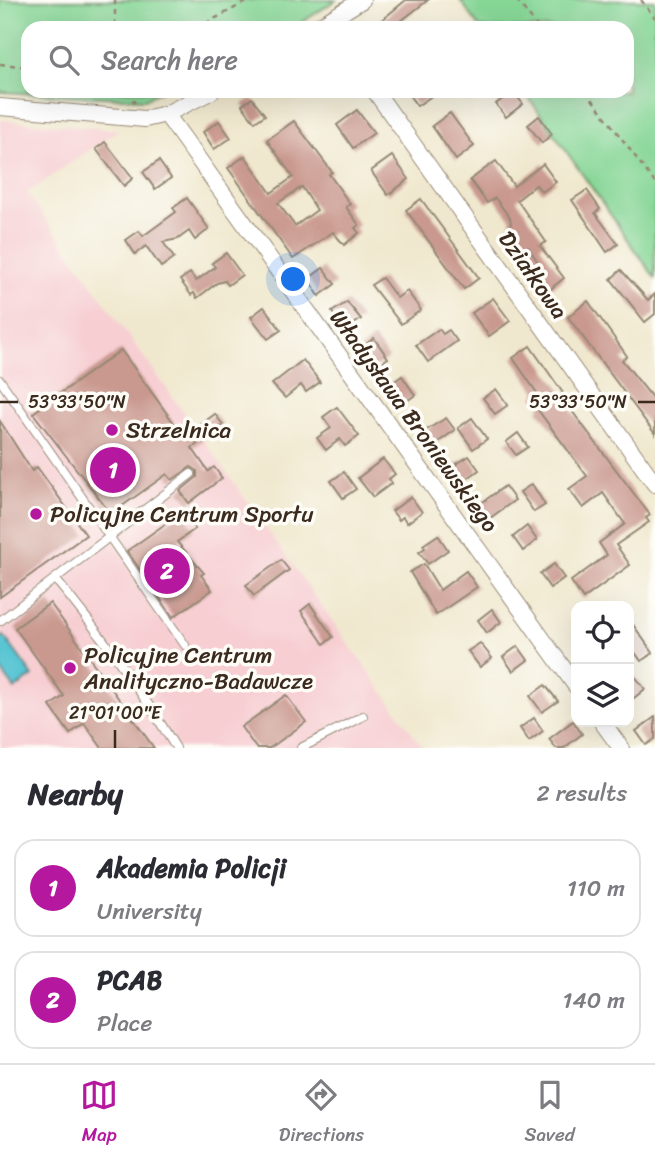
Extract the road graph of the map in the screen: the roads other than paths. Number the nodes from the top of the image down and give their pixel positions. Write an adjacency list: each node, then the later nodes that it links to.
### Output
1 (362, 0): 2 (street)
2 (331, 21)
3 (198, 98): 6 (street)
4 (380, 98): 9 (street, Działkowa)
5 (0, 107): 6 (street)
6 (166, 114): 14 (street, Władysława Broniewskiego)
7 (0, 380): 10 (lane)
8 (191, 474): 10 (lane)
9 (655, 484)
10 (109, 540): 11 (lane); 13 (lane)
11 (55, 580): 12 (lane); 17 (lane)
12 (0, 621)
13 (185, 645)
14 (571, 679)
15 (363, 716): 18 (lane)
16 (606, 727): 19 (street)
17 (176, 748)
18 (301, 748)
19 (621, 748)

